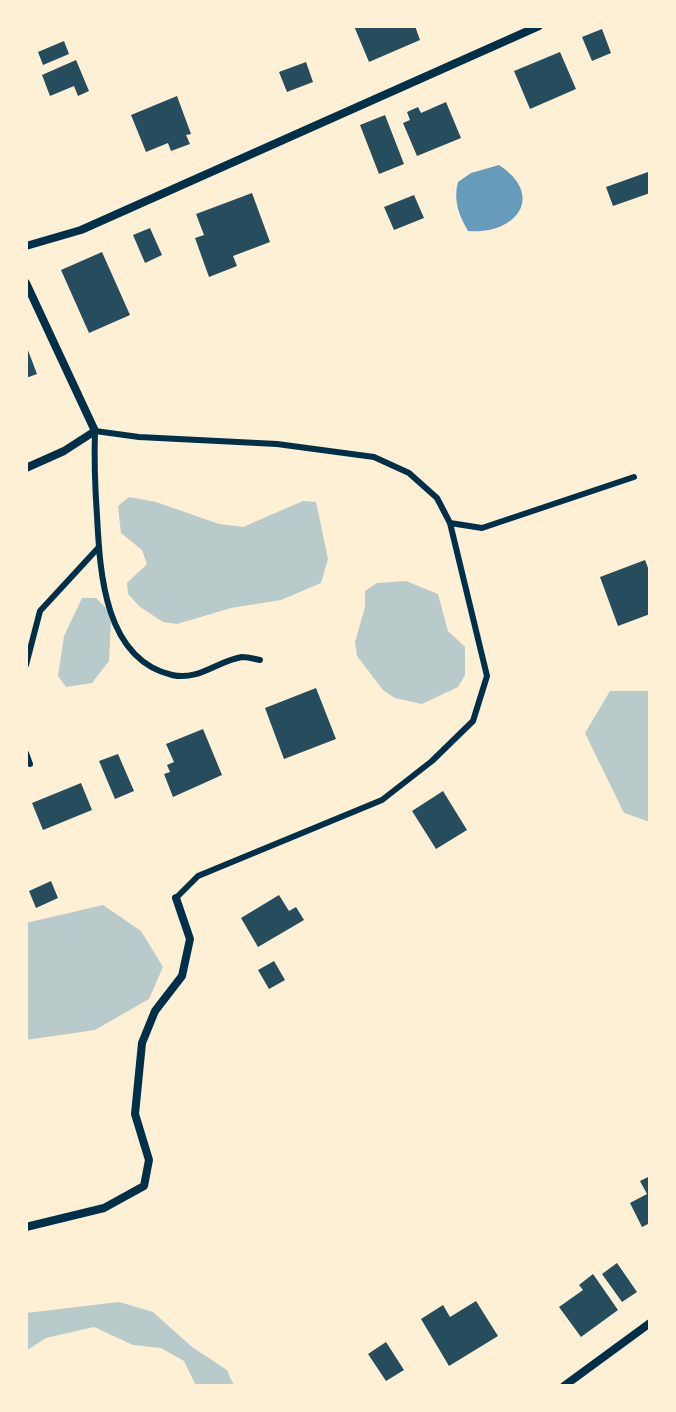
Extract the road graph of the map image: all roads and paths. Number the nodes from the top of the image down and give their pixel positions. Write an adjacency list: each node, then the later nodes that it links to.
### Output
1 (539, 26): 2 (street)
2 (26, 246)
3 (26, 283): 4 (street)
4 (95, 431): 5 (street); 7 (lane); 8 (lane)
5 (26, 468)
6 (634, 477): 7 (lane)
7 (450, 523): 13 (lane)
8 (99, 547): 9 (lane); 10 (lane)
9 (260, 660)
10 (26, 665)
11 (26, 753): 12 (lane)
12 (30, 764)
13 (176, 898): 14 (street)
14 (26, 1227)
15 (650, 1323): 16 (street)
16 (564, 1386)

